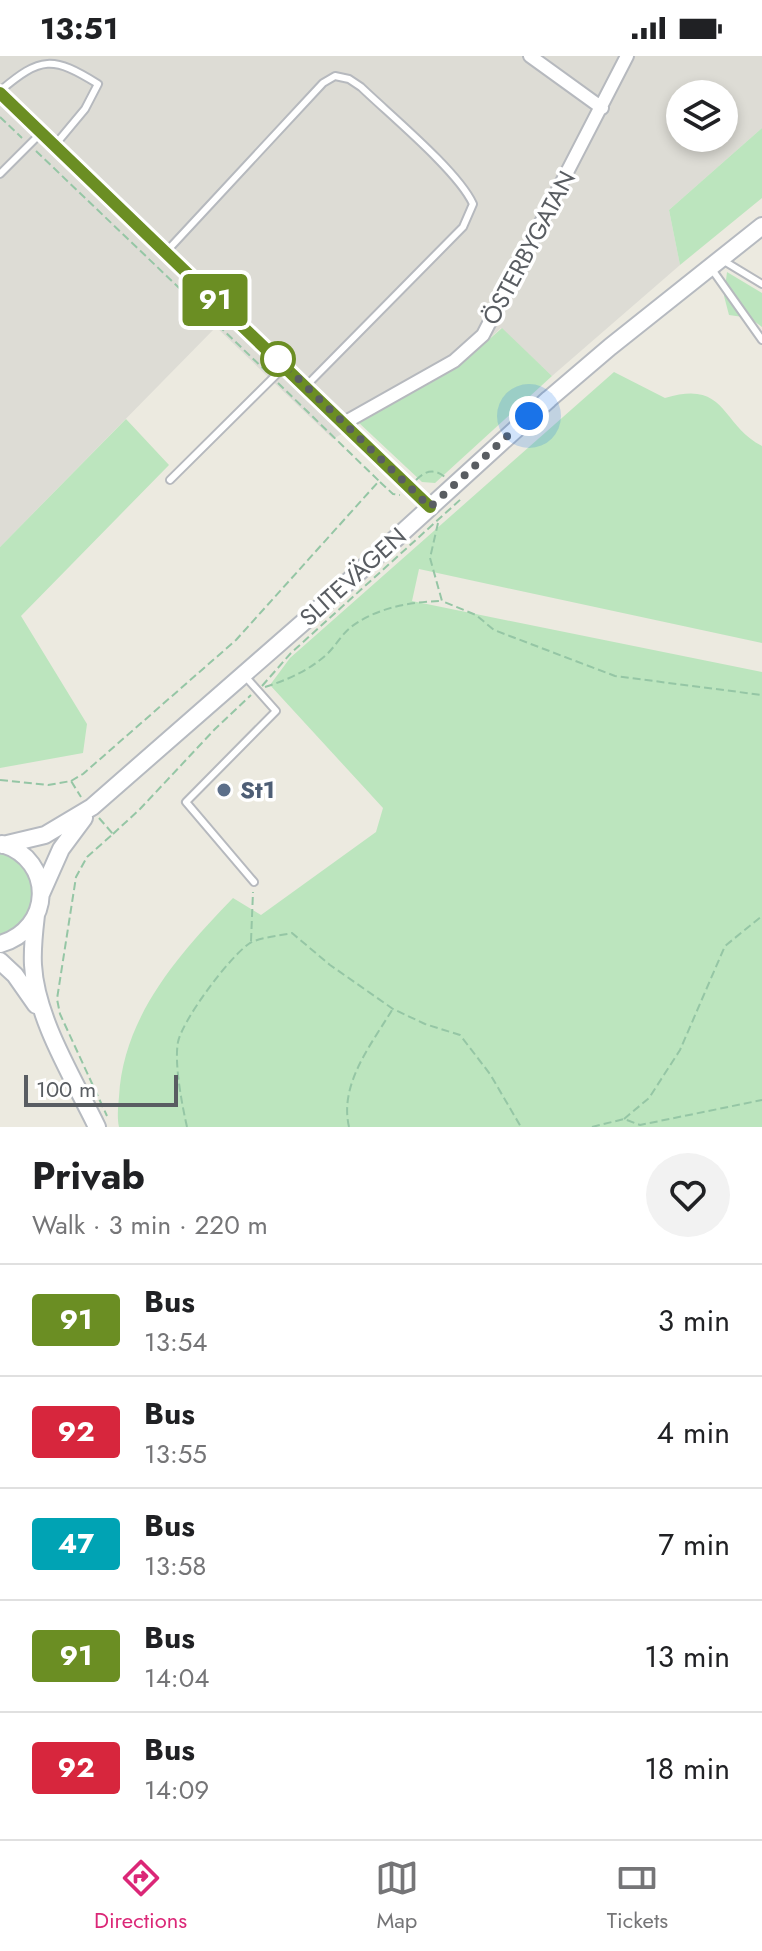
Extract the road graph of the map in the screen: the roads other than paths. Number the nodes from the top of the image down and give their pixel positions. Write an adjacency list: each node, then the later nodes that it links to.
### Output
1 (530, 56): 6 (street)
2 (627, 56): 6 (street, ÖSTERBYGATAN)
3 (59, 57): 5 (lane)
4 (68, 57): 8 (lane)
5 (0, 92): 7 (street)
6 (602, 108): 17 (street, ÖSTERBYGATAN)
7 (41, 133): 8 (street); 9 (lane)
8 (55, 145): 11 (street)
9 (0, 174)
10 (762, 226): 12 (main road, SLITEVÄGEN)
11 (165, 252): 15 (street); 16 (lane)
12 (716, 264): 13 (lane); 14 (lane); 19 (main road, SLITEVÄGEN)
13 (762, 284)
14 (762, 340)
15 (285, 366): 16 (street); 18 (lane)
16 (306, 386): 17 (street)
17 (344, 423): 19 (street)
18 (170, 480)
19 (430, 507): 20 (main road, SLITEVÄGEN)
20 (244, 675): 21 (main road, SLITEVÄGEN); 23 (lane)
21 (91, 808): 22 (main road, SLITEVÄGEN); 24 (main road, SLITEVÄGEN)
22 (2, 844): 24 (main road)
23 (254, 882)
24 (41, 894): 25 (main road, SLITEVÄGEN)
25 (36, 915): 26 (main road); 28 (main road, SLITEVÄGEN)
26 (0, 944)
27 (0, 961): 28 (main road)
28 (44, 1016): 29 (main road)
29 (97, 1127)

